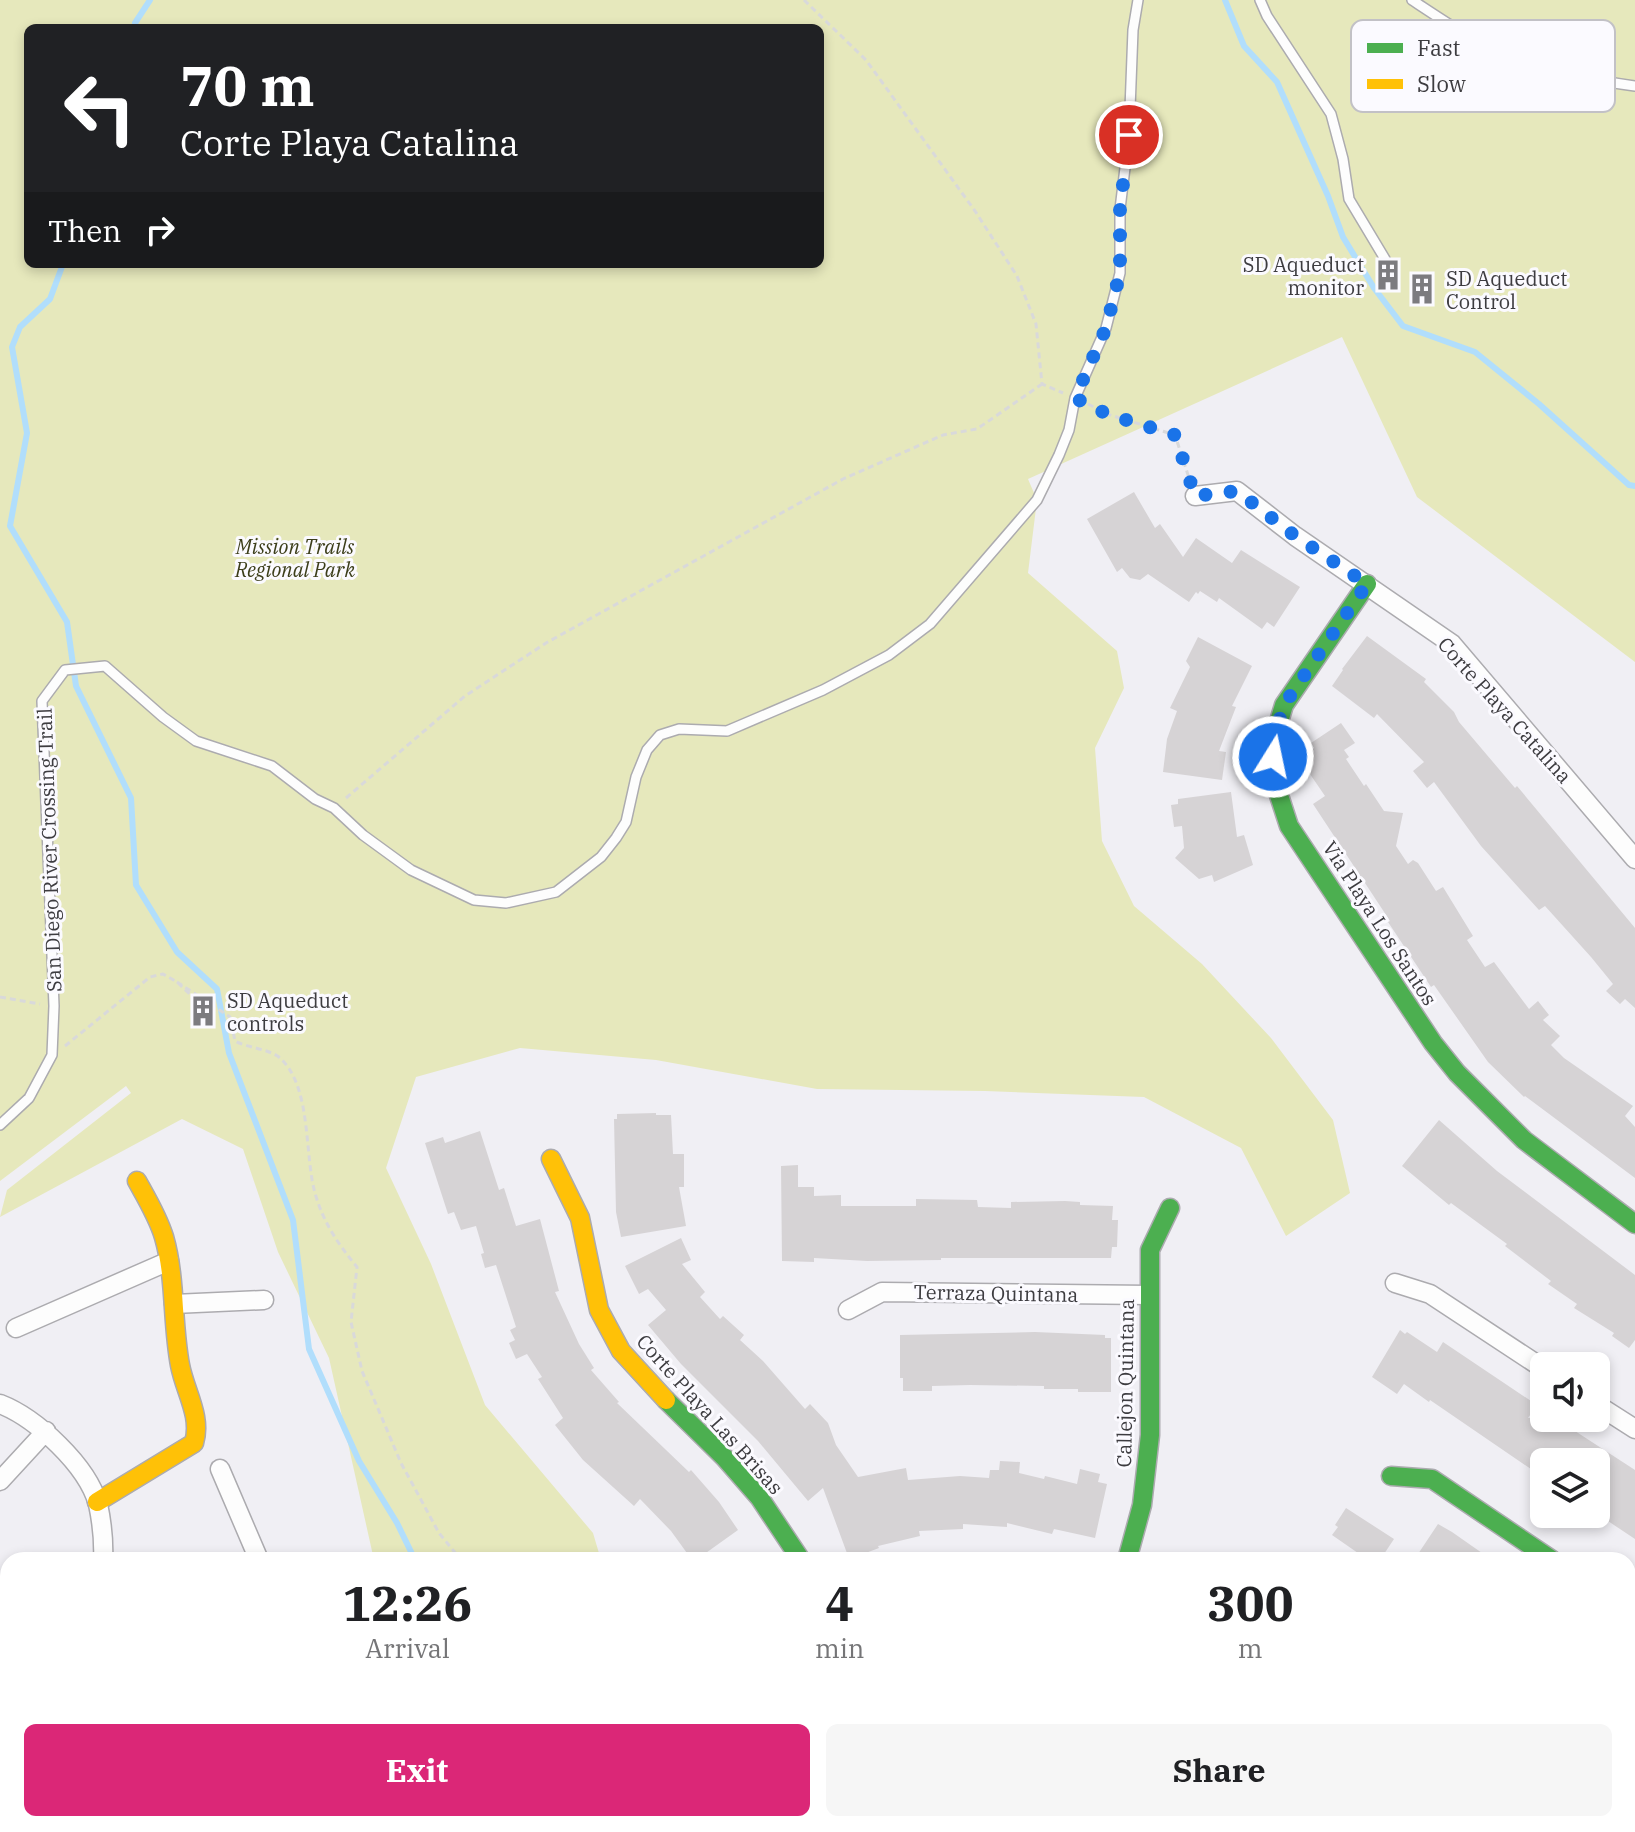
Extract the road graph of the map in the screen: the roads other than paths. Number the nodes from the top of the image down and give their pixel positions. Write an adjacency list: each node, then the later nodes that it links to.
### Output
1 (1138, 0): 11 (lane, San Diego River Crossing Trail)
2 (1260, 0): 7 (lane)
3 (1412, 0): 4 (lane)
4 (1442, 20)
5 (1615, 82): 6 (lane)
6 (1635, 86)
7 (1385, 259)
8 (1195, 496): 9 (street, Corte Playa Catalina)
9 (1367, 584): 10 (street, Corte Playa Catalina); 15 (street, Via Playa Los Santos)
10 (1635, 859)
11 (0, 1125)
12 (551, 1159): 34 (street, Corte Playa Las Brisas)
13 (137, 1181): 16 (street)
14 (1170, 1208): 18 (street, Callejon Quintana)
15 (1635, 1224)
16 (169, 1261): 20 (street); 22 (street)
17 (1395, 1283): 23 (street)
18 (1149, 1295): 21 (street, Terraza Quintana); 35 (street, Callejon Quintana)
19 (264, 1300): 20 (street)
20 (174, 1304): 31 (street)
21 (848, 1310)
22 (16, 1328)
23 (1530, 1360)
24 (0, 1404): 27 (street)
25 (1610, 1413): 26 (street)
26 (1635, 1429)
27 (46, 1431): 30 (street); 31 (street)
28 (220, 1469): 33 (street)
29 (1391, 1476): 36 (street)
30 (0, 1481)
31 (97, 1502): 32 (street)
32 (103, 1552)
33 (256, 1552)
34 (796, 1552)
35 (1129, 1552)
36 (1540, 1552)

